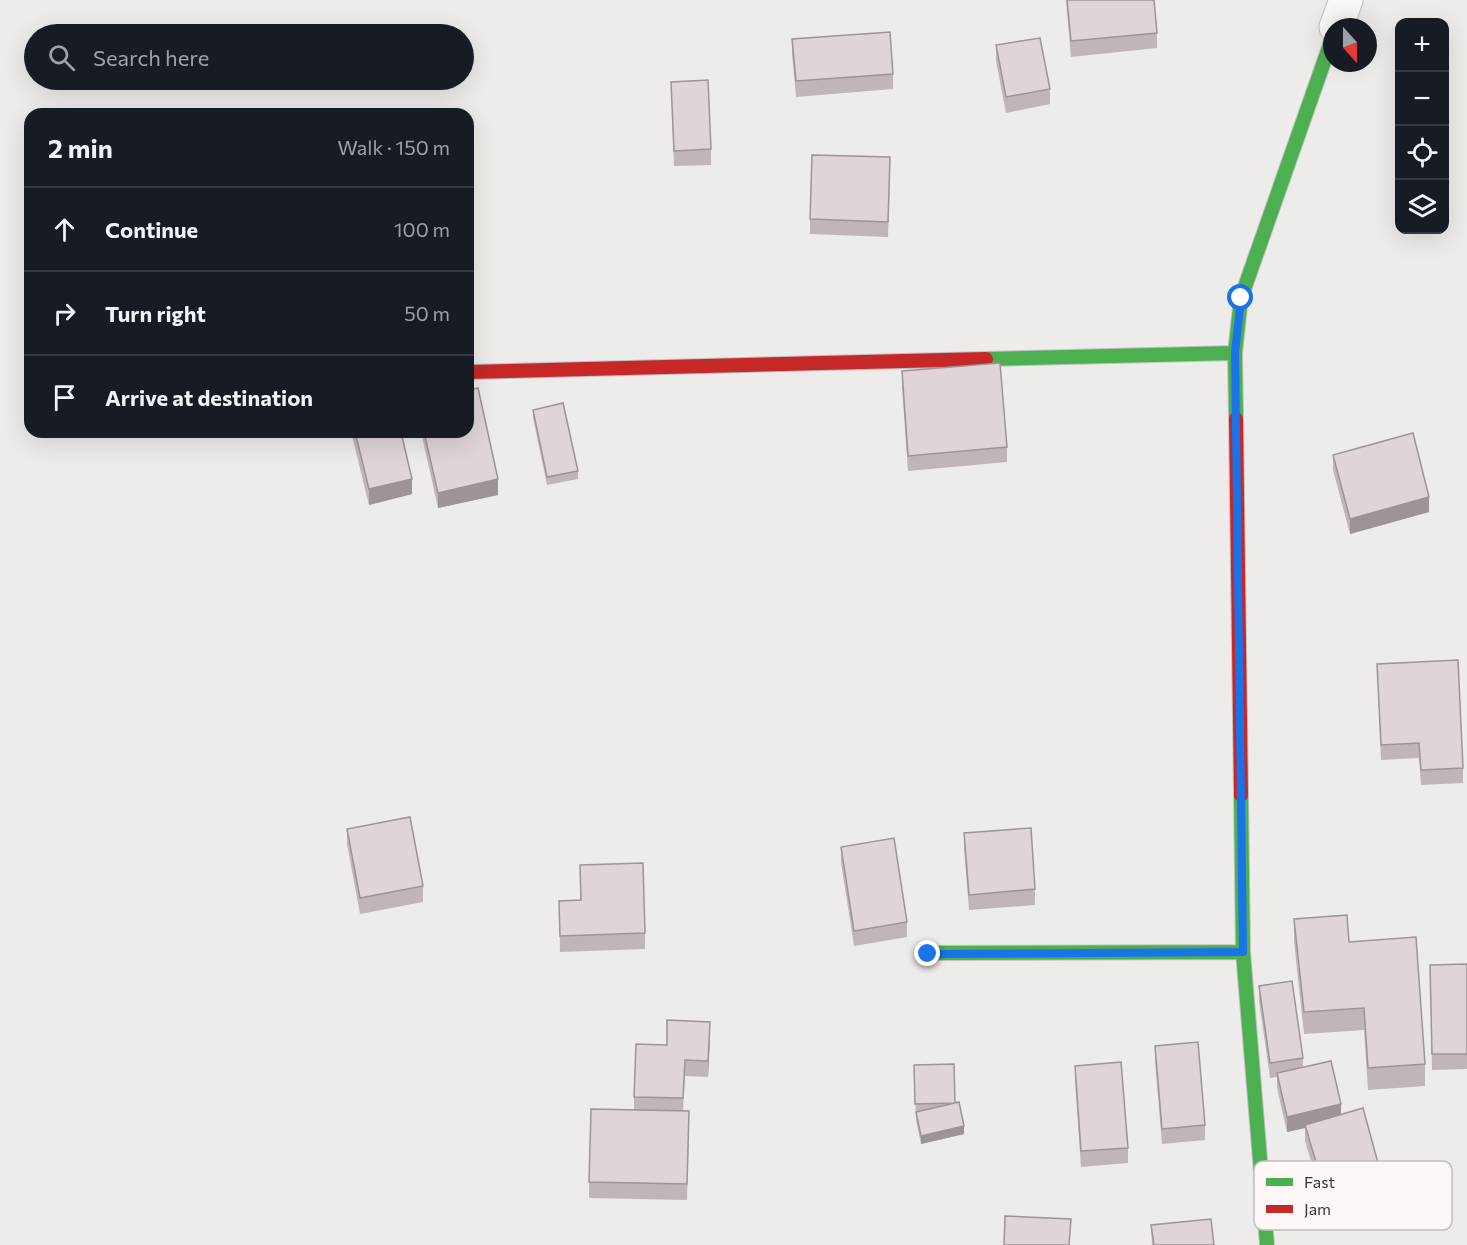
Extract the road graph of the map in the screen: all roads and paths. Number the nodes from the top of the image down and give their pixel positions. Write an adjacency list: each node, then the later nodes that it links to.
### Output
1 (1346, 0): 2 (street)
2 (1339, 18)
3 (1323, 65): 4 (street)
4 (1235, 353): 5 (street); 6 (street)
5 (474, 372)
6 (1243, 952): 7 (street); 8 (street)
7 (928, 954)
8 (1261, 1161)
9 (1267, 1230): 10 (street)
10 (1268, 1245)

